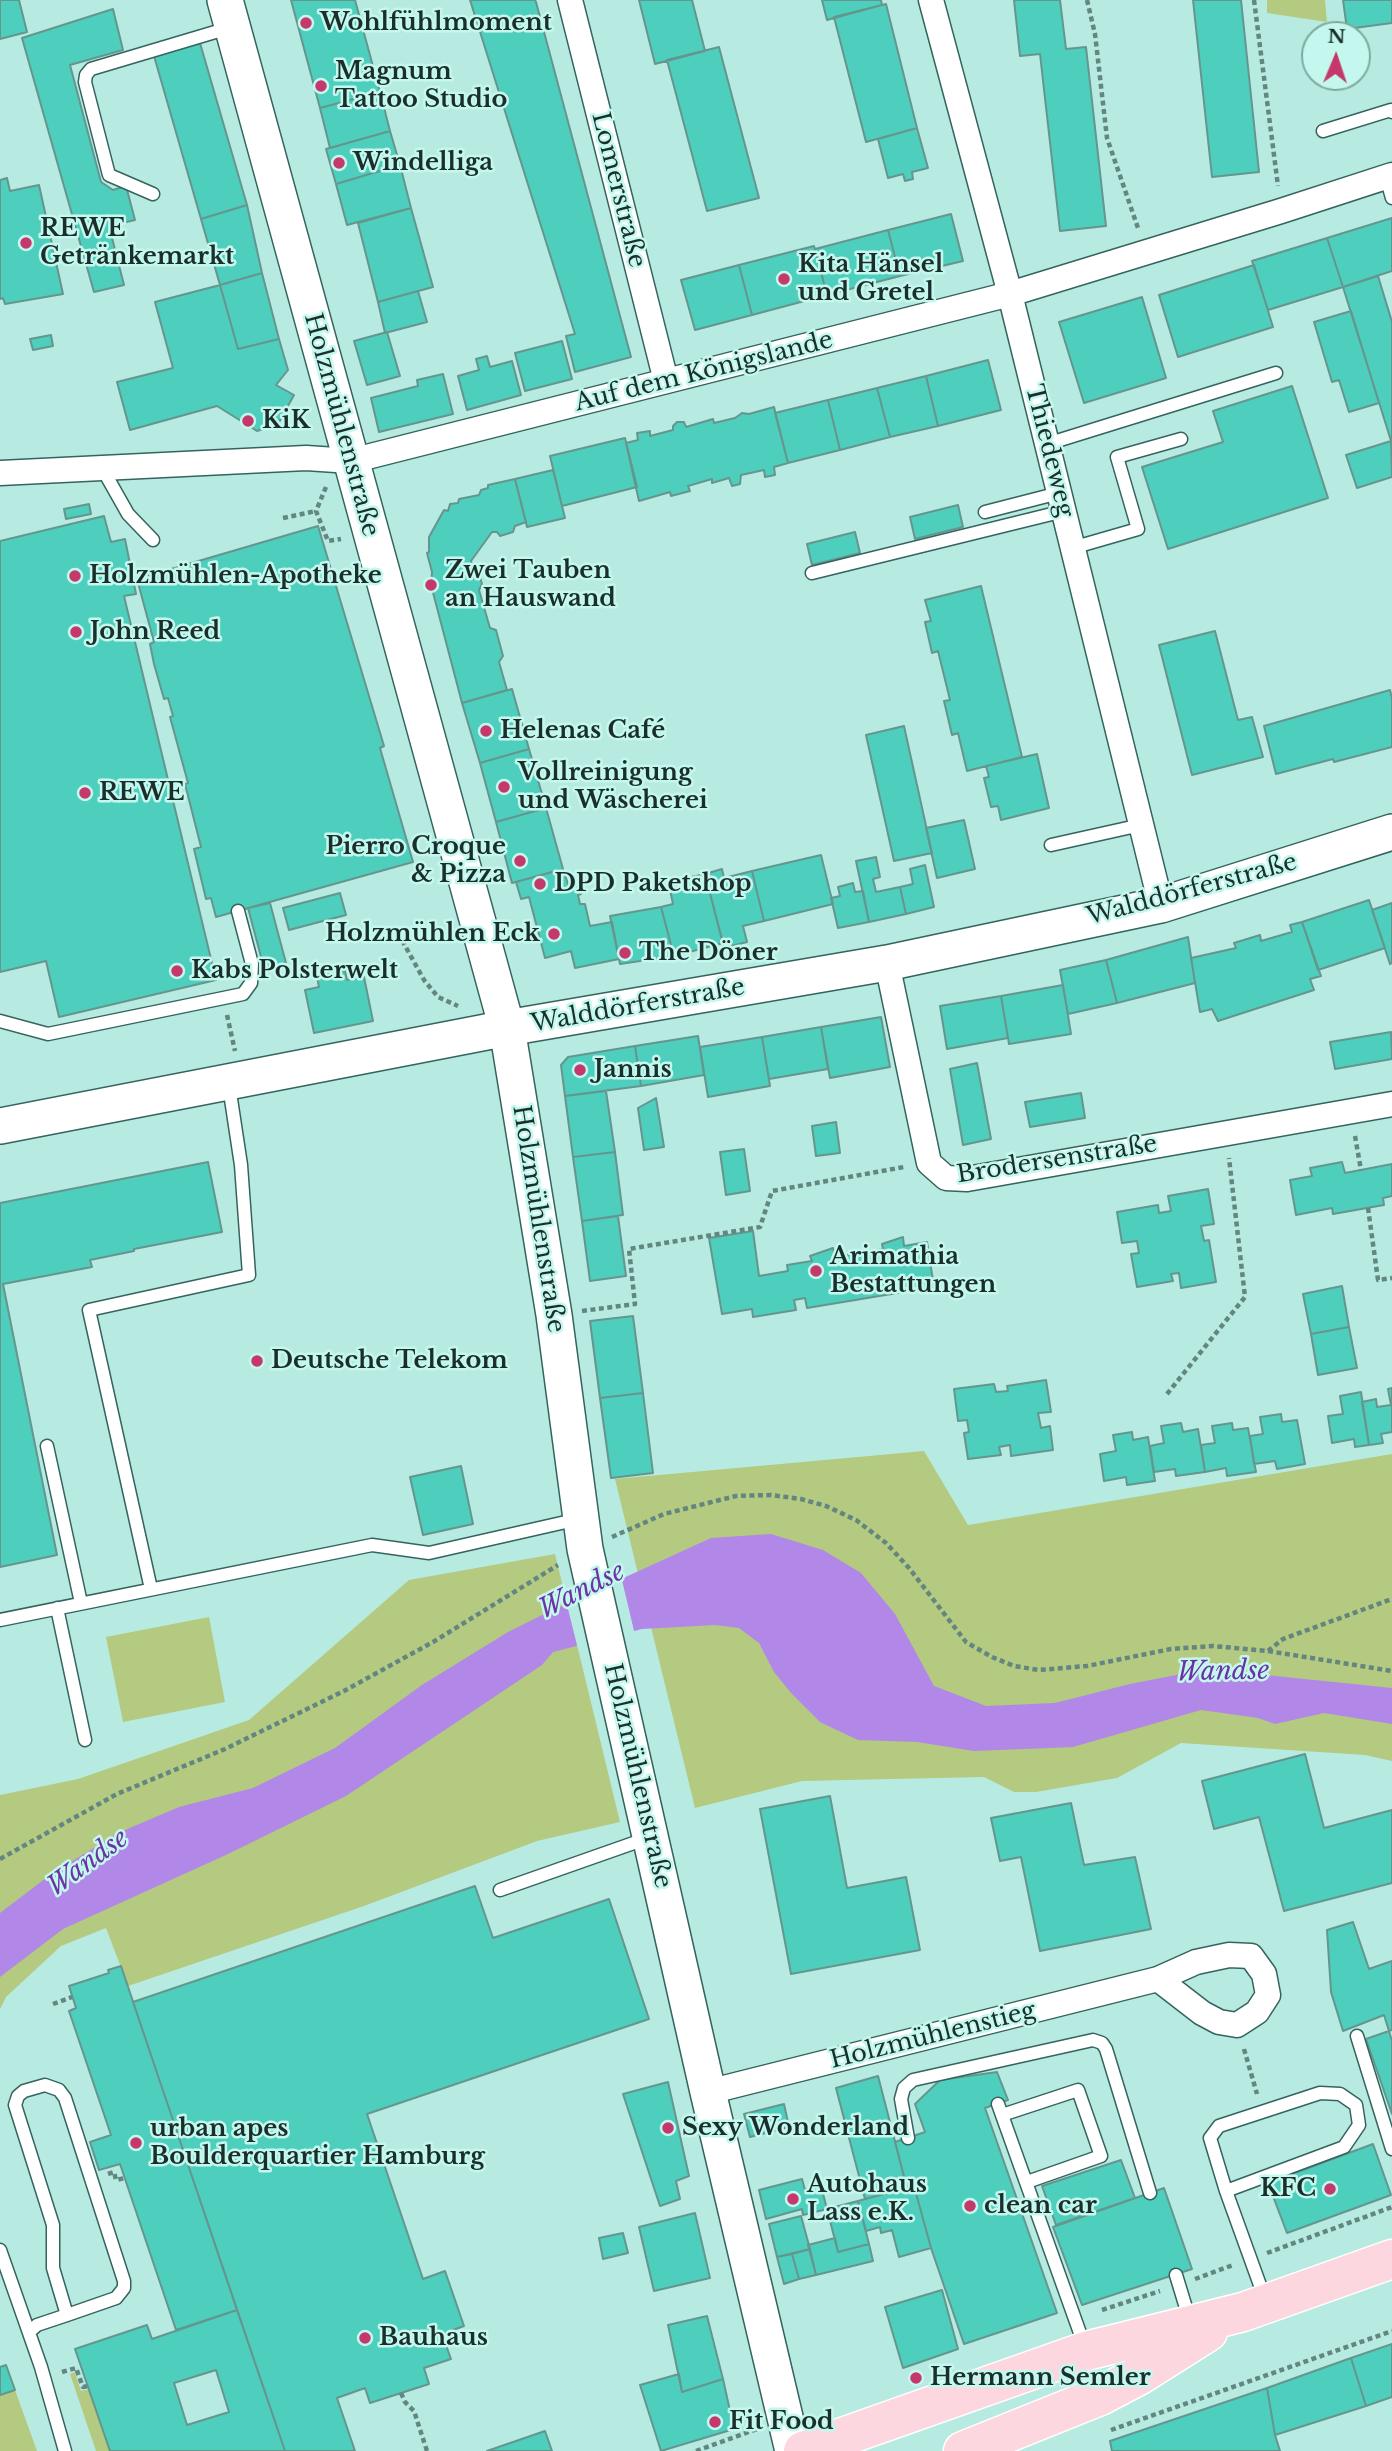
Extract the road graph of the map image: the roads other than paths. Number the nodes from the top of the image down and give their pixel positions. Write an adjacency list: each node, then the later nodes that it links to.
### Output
1 (570, 0): 10 (street, Lomerstraße)
2 (931, 0): 8 (street, Thiedeweg)
3 (228, 13): 7 (lane); 13 (street, Holzmühlenstraße)
4 (1392, 112): 5 (lane)
5 (1323, 131)
6 (1390, 183): 8 (street, Auf dem Königslande)
7 (153, 194)
8 (1010, 294): 10 (street, Auf dem Königslande); 12 (street, Thiedeweg)
9 (1276, 373): 12 (lane)
10 (666, 381): 13 (street, Auf dem Königslande)
11 (1181, 439): 19 (lane)
12 (1047, 444): 16 (street, Thiedeweg)
13 (351, 461): 14 (street, Auf dem Königslande); 28 (street, Holzmühlenstraße)
14 (102, 468): 15 (street, Auf dem Königslande); 18 (lane)
15 (0, 473)
16 (1061, 502): 17 (lane); 19 (street, Thiedeweg); 20 (lane)
17 (985, 512)
18 (153, 540)
19 (1072, 548): 21 (street, Thiedeweg)
20 (812, 573)
21 (1140, 825): 23 (lane); 24 (street, Thiedeweg)
22 (1392, 832): 24 (street, Walddörferstraße)
23 (1051, 845)
24 (1161, 905): 26 (street, Walddörferstraße)
25 (238, 911): 27 (lane)
26 (887, 962): 28 (street, Walddörferstraße); 30 (street, Brodersenstraße)
27 (0, 1021)
28 (507, 1028): 29 (street, Walddörferstraße); 33 (street, Holzmühlenstraße)
29 (228, 1082): 31 (street, Walddörferstraße); 34 (lane)
30 (1392, 1104)
31 (0, 1126)
32 (47, 1446): 35 (lane)
33 (585, 1548): 34 (lane); 39 (street, Holzmühlenstraße)
34 (151, 1589): 35 (lane)
35 (81, 1603): 36 (lane)
36 (57, 1608): 37 (lane); 38 (lane)
37 (0, 1620)
38 (85, 1740)
39 (651, 1837): 40 (lane); 43 (street, Holzmühlenstraße)
40 (500, 1890)
41 (1158, 1979): 41 (street, Holzmühlenstieg); 43 (street, Holzmühlenstieg)
42 (1357, 2036): 45 (lane)
43 (708, 2092): 58 (street, Holzmühlenstraße)
44 (908, 2138): 48 (lane)
45 (1392, 2149)
46 (1027, 2182): 46 (lane); 56 (lane)
47 (1226, 2191): 47 (lane); 52 (lane)
48 (1150, 2193)
49 (0, 2250): 55 (lane)
50 (1392, 2259): 52 (main road)
51 (1177, 2279): 54 (lane)
52 (1254, 2307): 54 (main road); 60 (main road)
53 (67, 2315): 53 (lane); 55 (lane)
54 (1191, 2325): 56 (main road)
55 (29, 2332): 57 (lane)
56 (1081, 2335): 59 (main road)
57 (65, 2451)
58 (793, 2451)
59 (803, 2451)
60 (964, 2451)

